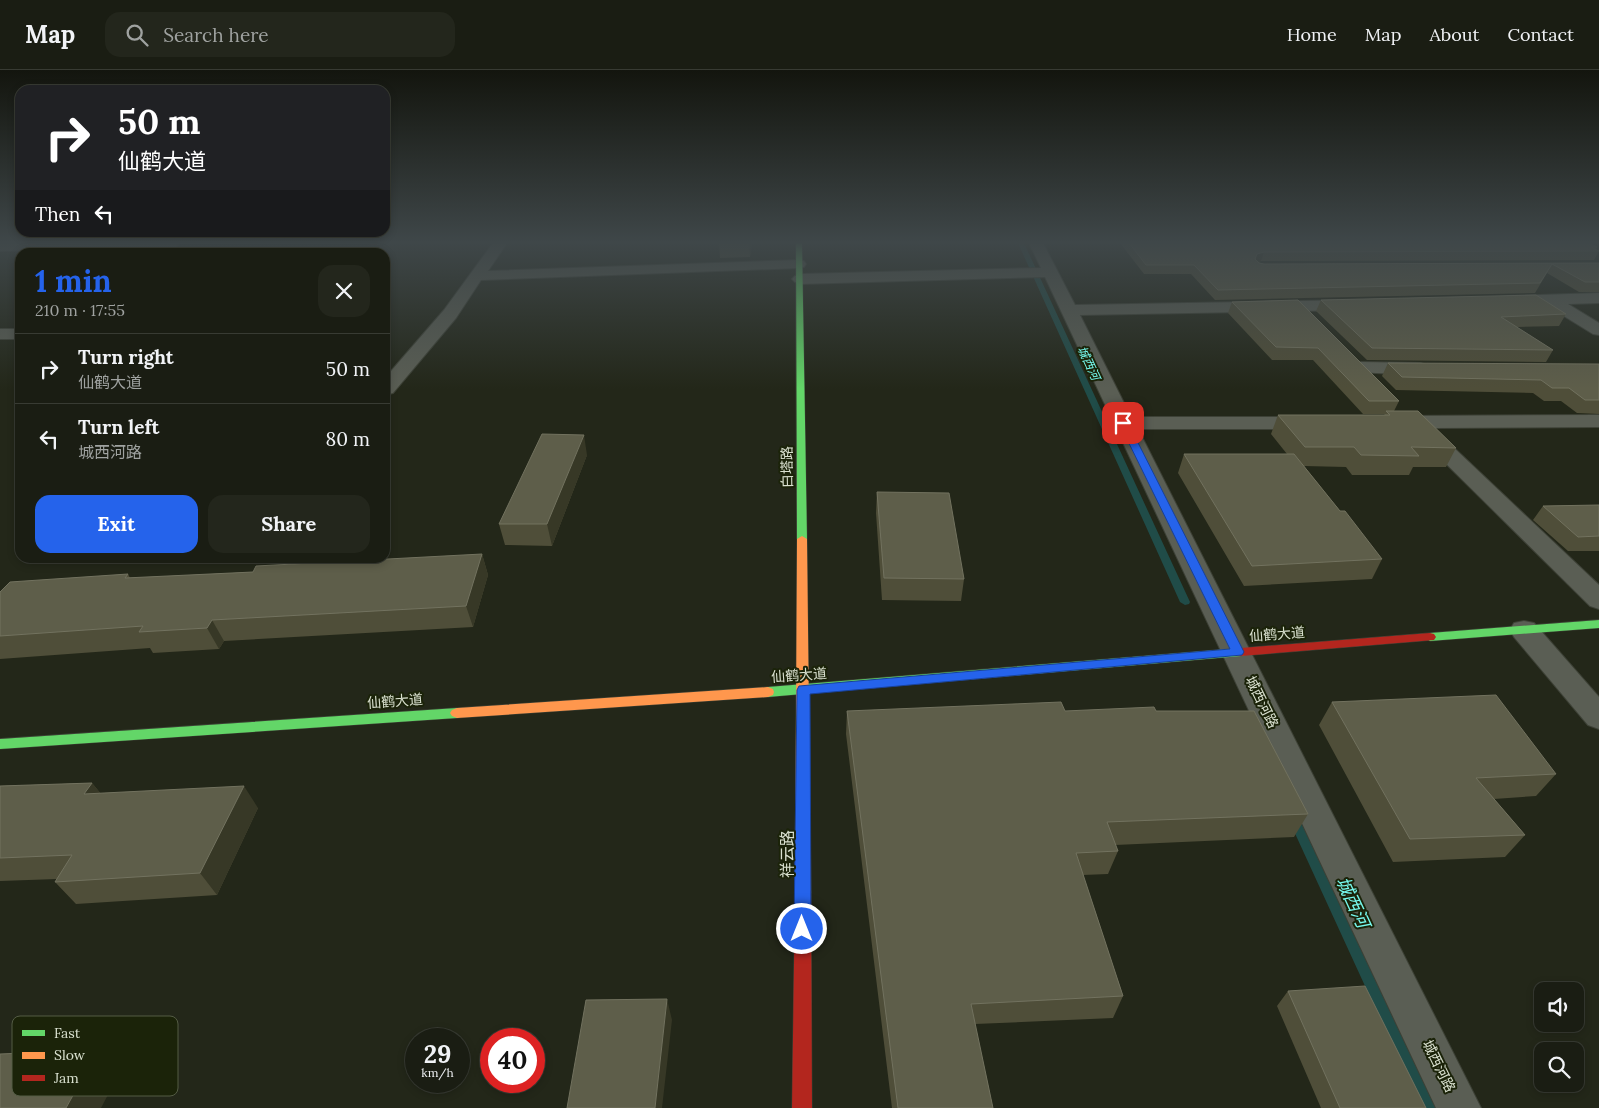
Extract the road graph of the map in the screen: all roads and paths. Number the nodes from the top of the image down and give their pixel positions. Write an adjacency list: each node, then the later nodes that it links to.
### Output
1 (466, 291): 15 (street)
2 (800, 291): 25 (street, 白塔路)
3 (1053, 291): 9 (street, 城西河路)
4 (1599, 298): 5 (street)
5 (1550, 300): 6 (street); 11 (street)
6 (1492, 301)
7 (1366, 305): 8 (street)
8 (1299, 306): 9 (street); 10 (street)
9 (1068, 310): 19 (street, 城西河路)
10 (1320, 327)
11 (1599, 330)
12 (0, 334): 13 (street)
13 (15, 334)
14 (1437, 369): 18 (street)
15 (390, 384)
16 (1599, 421): 18 (street)
17 (1376, 422): 18 (street)
18 (1415, 422): 21 (street)
19 (1123, 423): 20 (street); 24 (street, 城西河路)
20 (1327, 423)
21 (1599, 600)
22 (1599, 624): 23 (street, 仙鹤大道)
23 (1524, 630): 24 (street, 仙鹤大道); 26 (street)
24 (1238, 652): 25 (street, 仙鹤大道); 29 (street, 城西河路)
25 (804, 690): 27 (street, 仙鹤大道); 28 (street, 祥云路)
26 (1599, 717)
27 (0, 744)
28 (802, 1108)
29 (1459, 1108)

